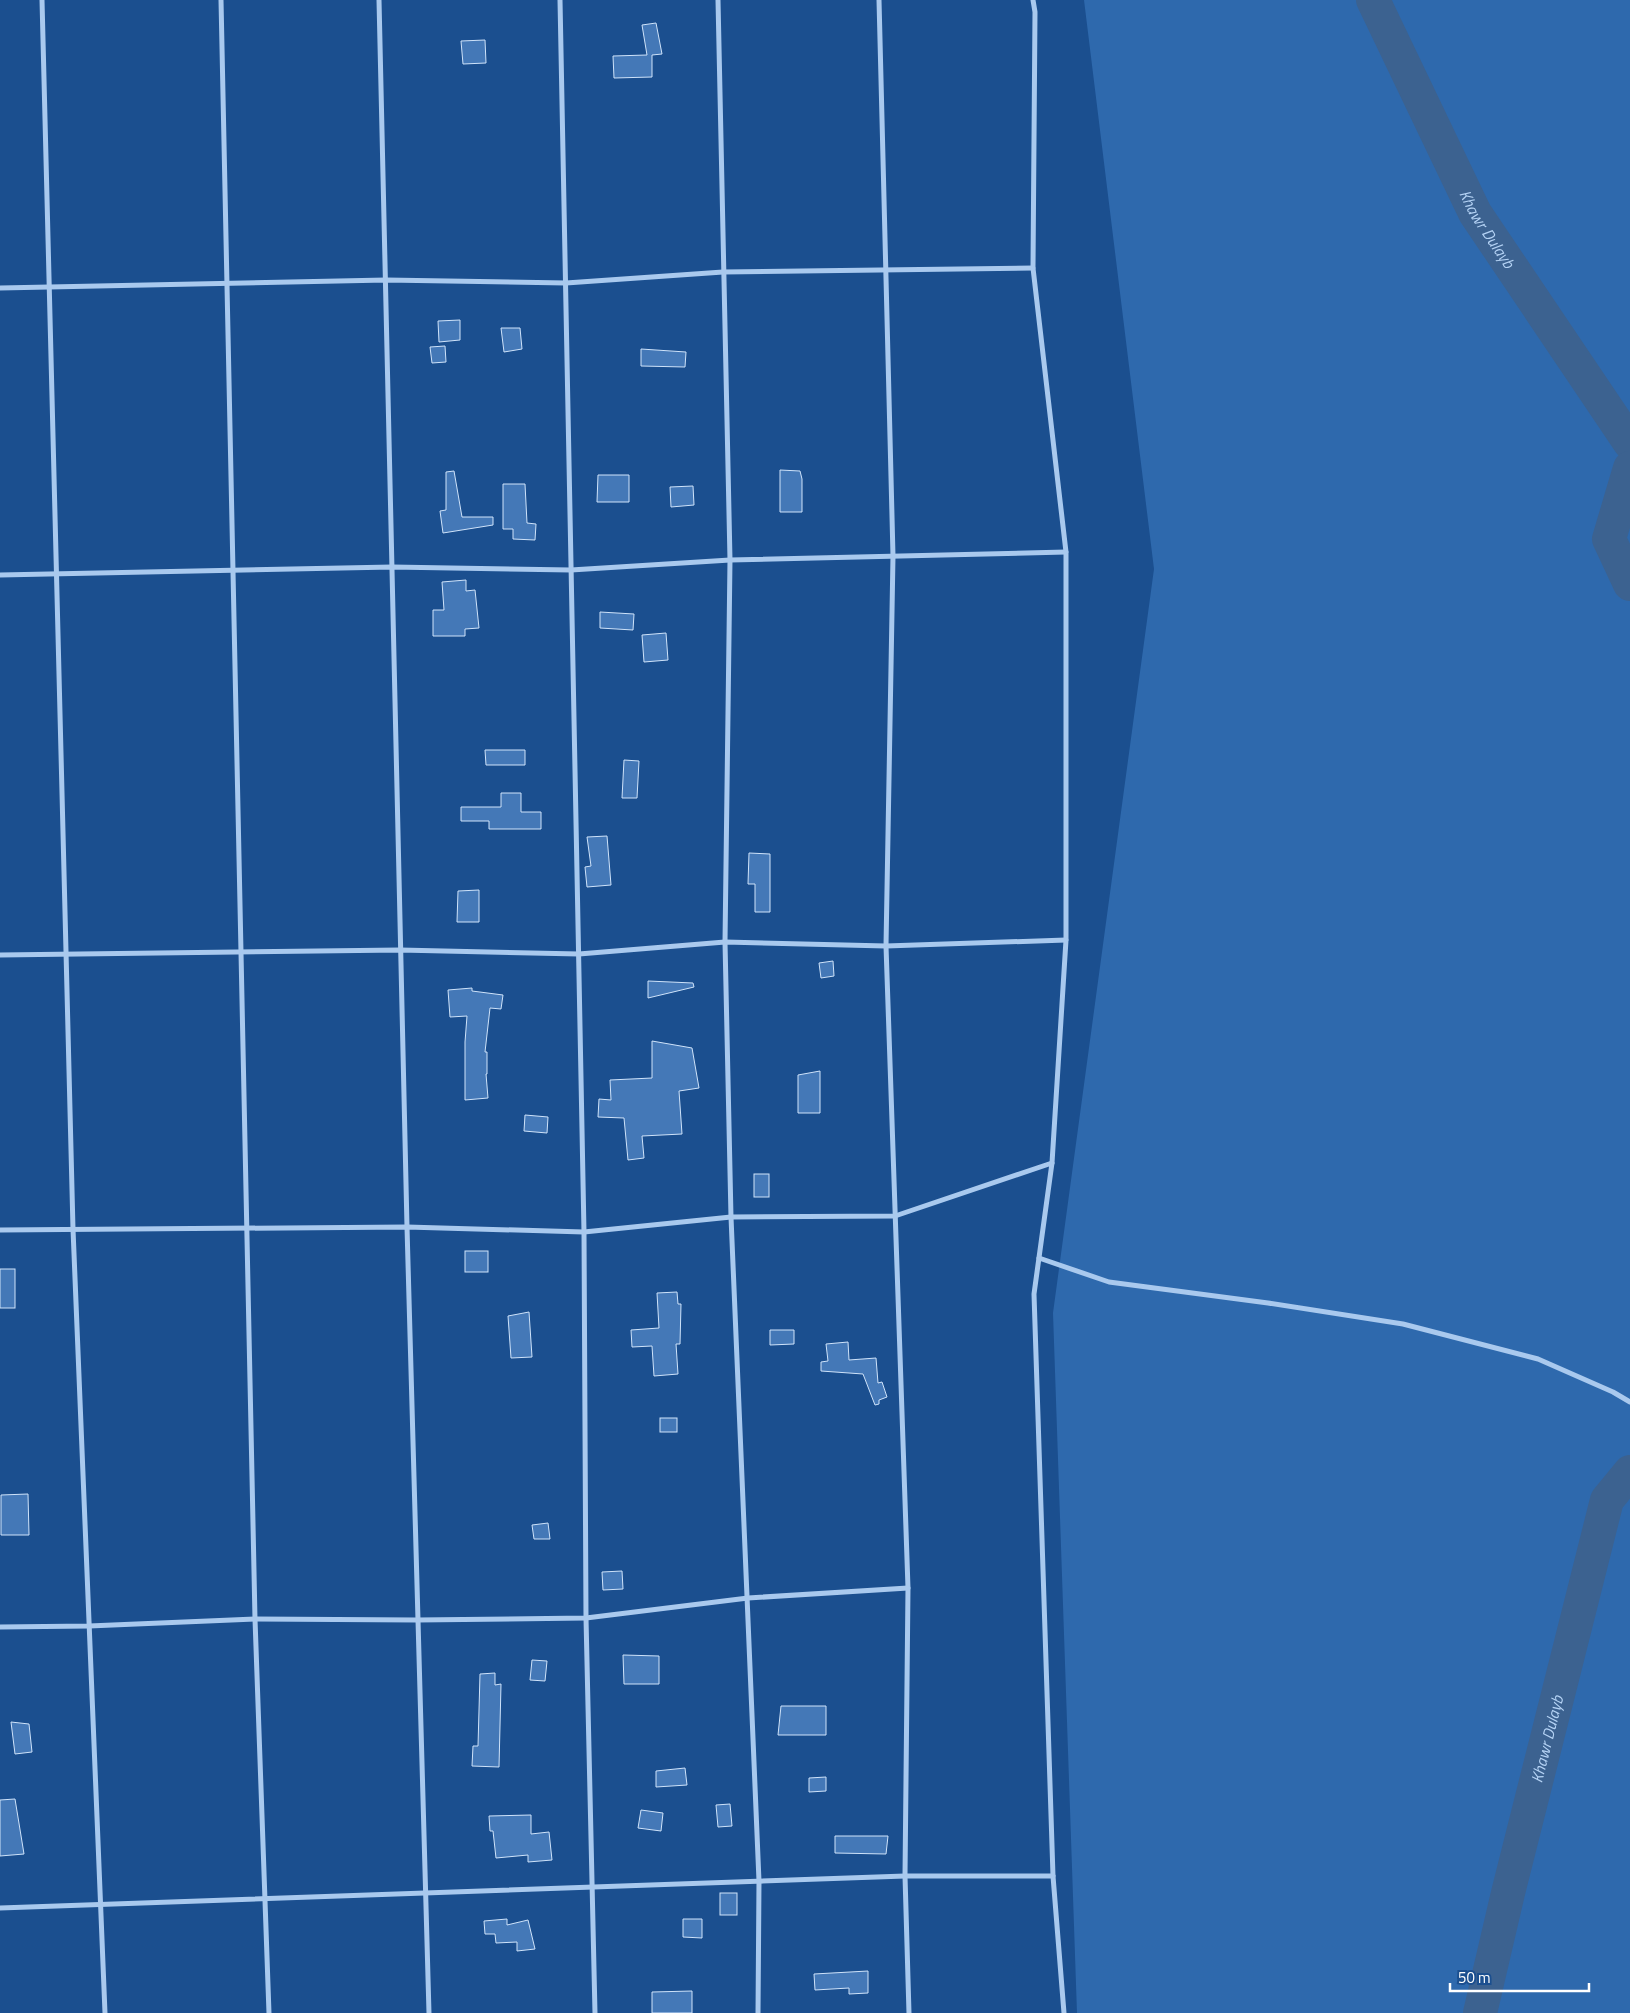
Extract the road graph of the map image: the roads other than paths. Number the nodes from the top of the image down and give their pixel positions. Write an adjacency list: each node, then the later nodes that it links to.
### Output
1 (42, 0): 14 (street)
2 (221, 0): 13 (street)
3 (379, 0): 11 (street)
4 (560, 0): 12 (street)
5 (718, 0): 10 (street)
6 (879, 0): 9 (street)
7 (1033, 0): 8 (street)
8 (1033, 268): 9 (street); 16 (street)
9 (886, 269): 10 (street); 17 (street)
10 (723, 272): 12 (street); 18 (street)
11 (386, 280): 12 (street); 13 (street); 19 (street)
12 (566, 282): 21 (street)
13 (227, 283): 14 (street); 20 (street)
14 (49, 287): 15 (street); 22 (street)
15 (0, 288)
16 (1066, 552): 17 (street); 24 (street)
17 (893, 556): 18 (street); 26 (street)
18 (730, 560): 21 (street); 25 (street)
19 (392, 567): 20 (street); 21 (street); 27 (street)
20 (233, 570): 22 (street); 28 (street)
21 (572, 570): 30 (street)
22 (56, 574): 23 (street); 29 (street)
23 (0, 576)
24 (1066, 940): 26 (street); 32 (street)
25 (725, 942): 26 (street); 30 (street); 34 (street)
26 (886, 946): 33 (street)
27 (400, 950): 28 (street); 30 (street); 35 (street)
28 (241, 952): 29 (street); 36 (street)
29 (66, 954): 31 (street); 38 (street)
30 (579, 954): 39 (street)
31 (0, 955)
32 (1052, 1163): 33 (street); 40 (street)
33 (895, 1216): 34 (street); 42 (street)
34 (731, 1217): 39 (street); 43 (street)
35 (407, 1227): 36 (street); 39 (street); 46 (street)
36 (247, 1228): 38 (street); 45 (street)
37 (0, 1230): 38 (street)
38 (73, 1230): 47 (street)
39 (584, 1232): 44 (street)
40 (1039, 1258): 41 (street); 50 (street)
41 (1630, 1402)
42 (908, 1588): 43 (street); 49 (street)
43 (748, 1598): 44 (street); 51 (street)
44 (586, 1618): 46 (street); 52 (street)
45 (255, 1619): 46 (street); 47 (street); 54 (street)
46 (417, 1620): 53 (street)
47 (89, 1626): 48 (street); 55 (street)
48 (0, 1627)
49 (905, 1876): 50 (street); 51 (street); 62 (street)
50 (1053, 1876): 63 (street)
51 (759, 1881): 52 (street); 61 (street)
52 (591, 1888): 53 (street); 60 (street)
53 (425, 1893): 54 (street); 59 (street)
54 (265, 1898): 55 (street); 58 (street)
55 (100, 1904): 56 (street); 57 (street)
56 (0, 1908)
57 (105, 2013)
58 (269, 2013)
59 (429, 2013)
60 (595, 2013)
61 (758, 2013)
62 (909, 2013)
63 (1064, 2013)

